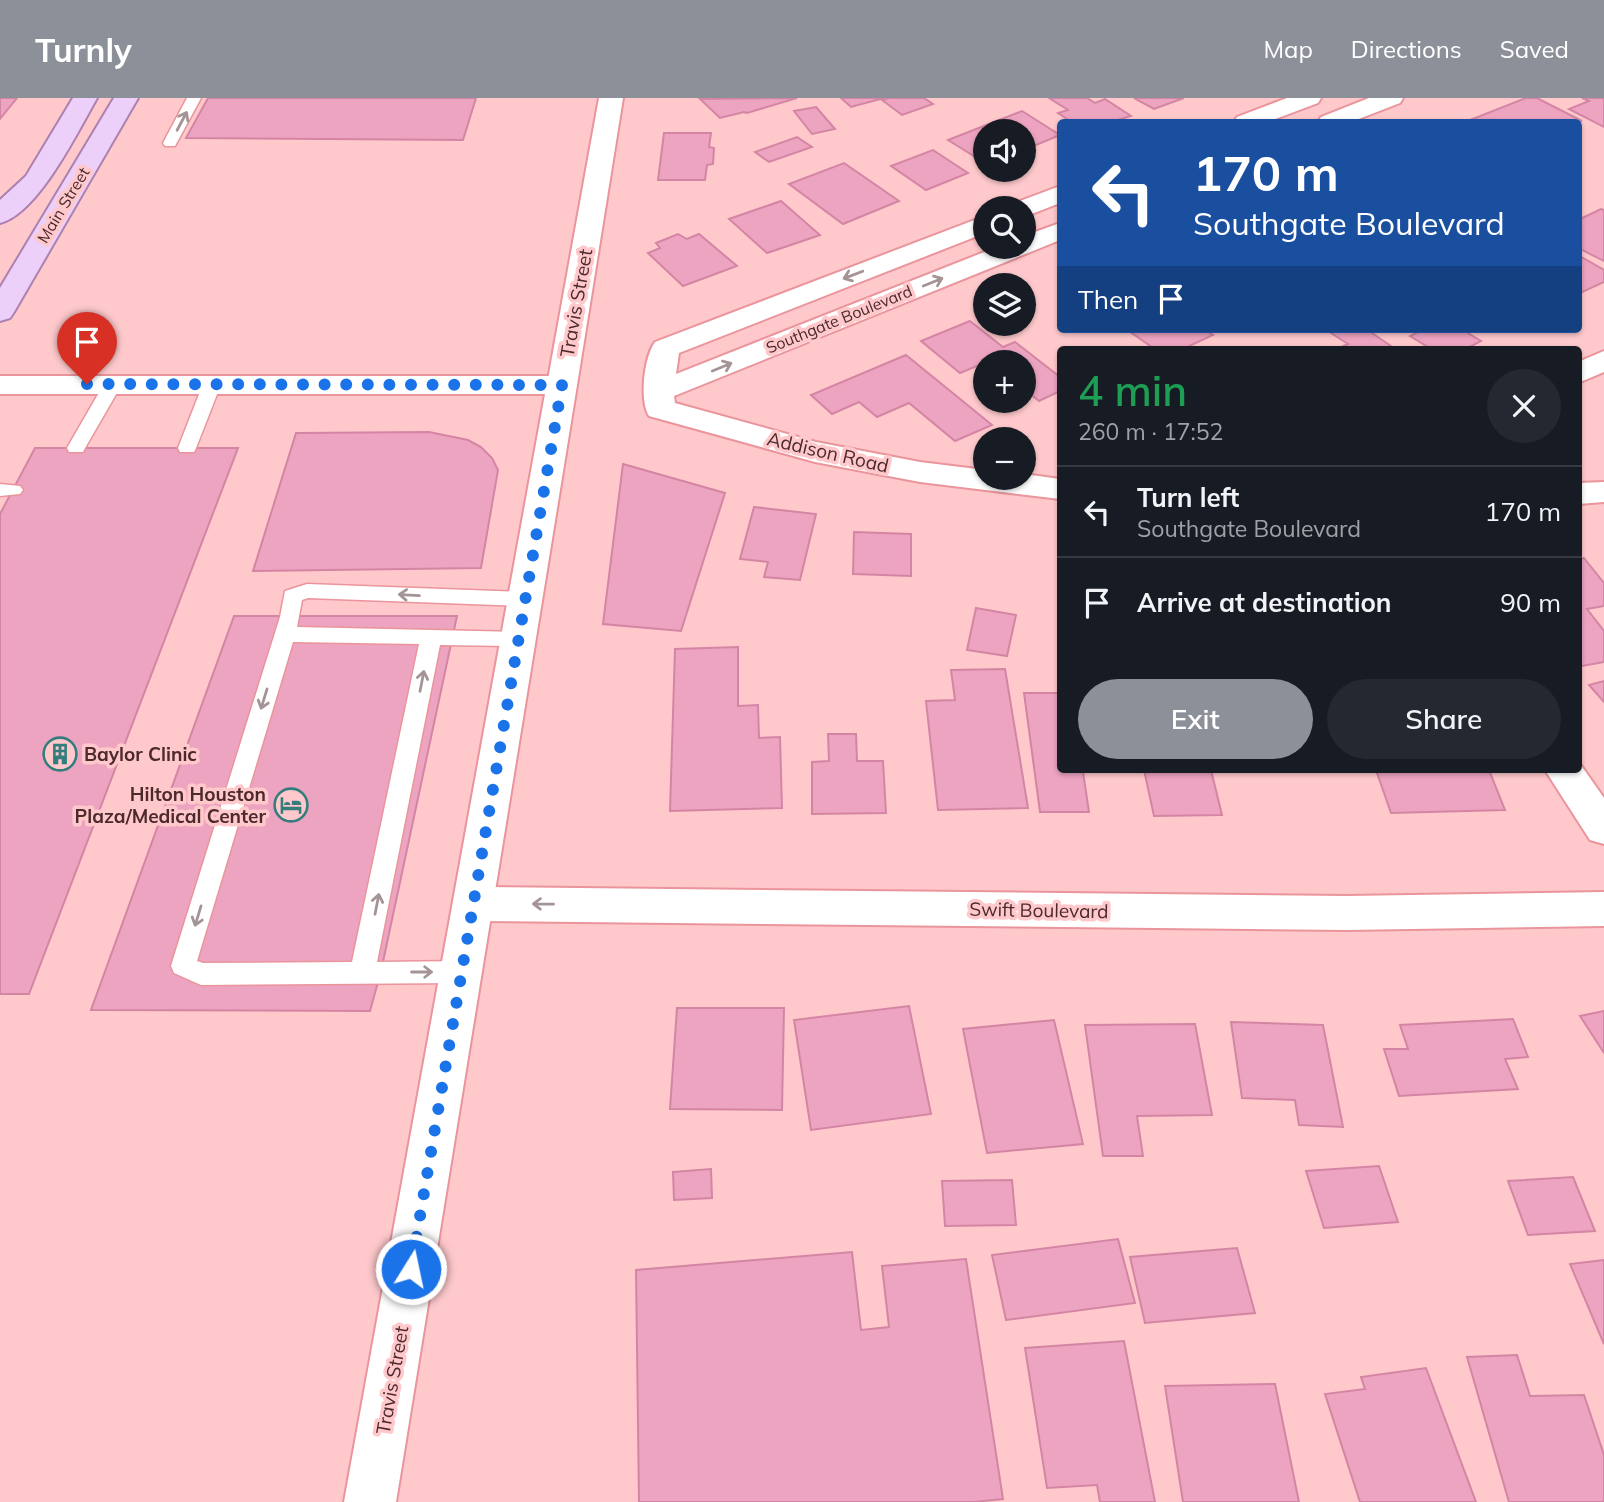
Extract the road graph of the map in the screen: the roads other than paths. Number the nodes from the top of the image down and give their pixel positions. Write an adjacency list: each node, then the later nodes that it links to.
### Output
1 (62, 98): 13 (main road)
2 (85, 98): 13 (main road, Main Street)
3 (126, 98): 12 (main road, Main Street)
4 (151, 98): 12 (main road)
5 (194, 98): 11 (lane, one-way to 5)
6 (611, 98): 27 (street, Travis Street)
7 (1309, 98): 9 (street)
8 (1391, 98): 10 (street)
9 (1254, 119)
10 (1338, 119)
11 (170, 143)
12 (79, 177): 21 (main road, Main Street)
13 (36, 180): 16 (main road, Main Street)
14 (1057, 195): 15 (street)
15 (1036, 204)
16 (0, 215)
17 (973, 228): 28 (street, Southgate Boulevard, one-way to 28)
18 (1057, 232): 19 (street, Southgate Boulevard)
19 (1036, 240)
20 (990, 259): 28 (street, Southgate Boulevard, one-way to 20)
21 (0, 312)
22 (1604, 360): 23 (street)
23 (1582, 372)
24 (113, 384): 25 (street); 26 (street); 29 (lane)
25 (212, 384): 27 (street); 30 (lane)
26 (0, 385)
27 (562, 385): 34 (street, Travis Street)
28 (658, 392): 31 (street, Addison Road)
29 (76, 448)
30 (187, 448)
31 (1057, 488)
32 (1604, 492): 33 (street)
33 (1582, 494)
34 (526, 599): 35 (lane, one-way to 35); 37 (street, Travis Street)
35 (284, 634): 36 (lane); 42 (lane, one-way to 42)
36 (431, 638): 37 (lane); 42 (lane, one-way to 36)
37 (519, 639): 40 (street, Travis Street)
38 (1566, 773): 39 (street)
39 (1604, 829)
40 (475, 904): 41 (street, Swift Boulevard, one-way to 40); 43 (street, Travis Street)
41 (1604, 909)
42 (363, 971): 43 (lane, one-way to 43)
43 (463, 972): 44 (street, Travis Street)
44 (370, 1502)

